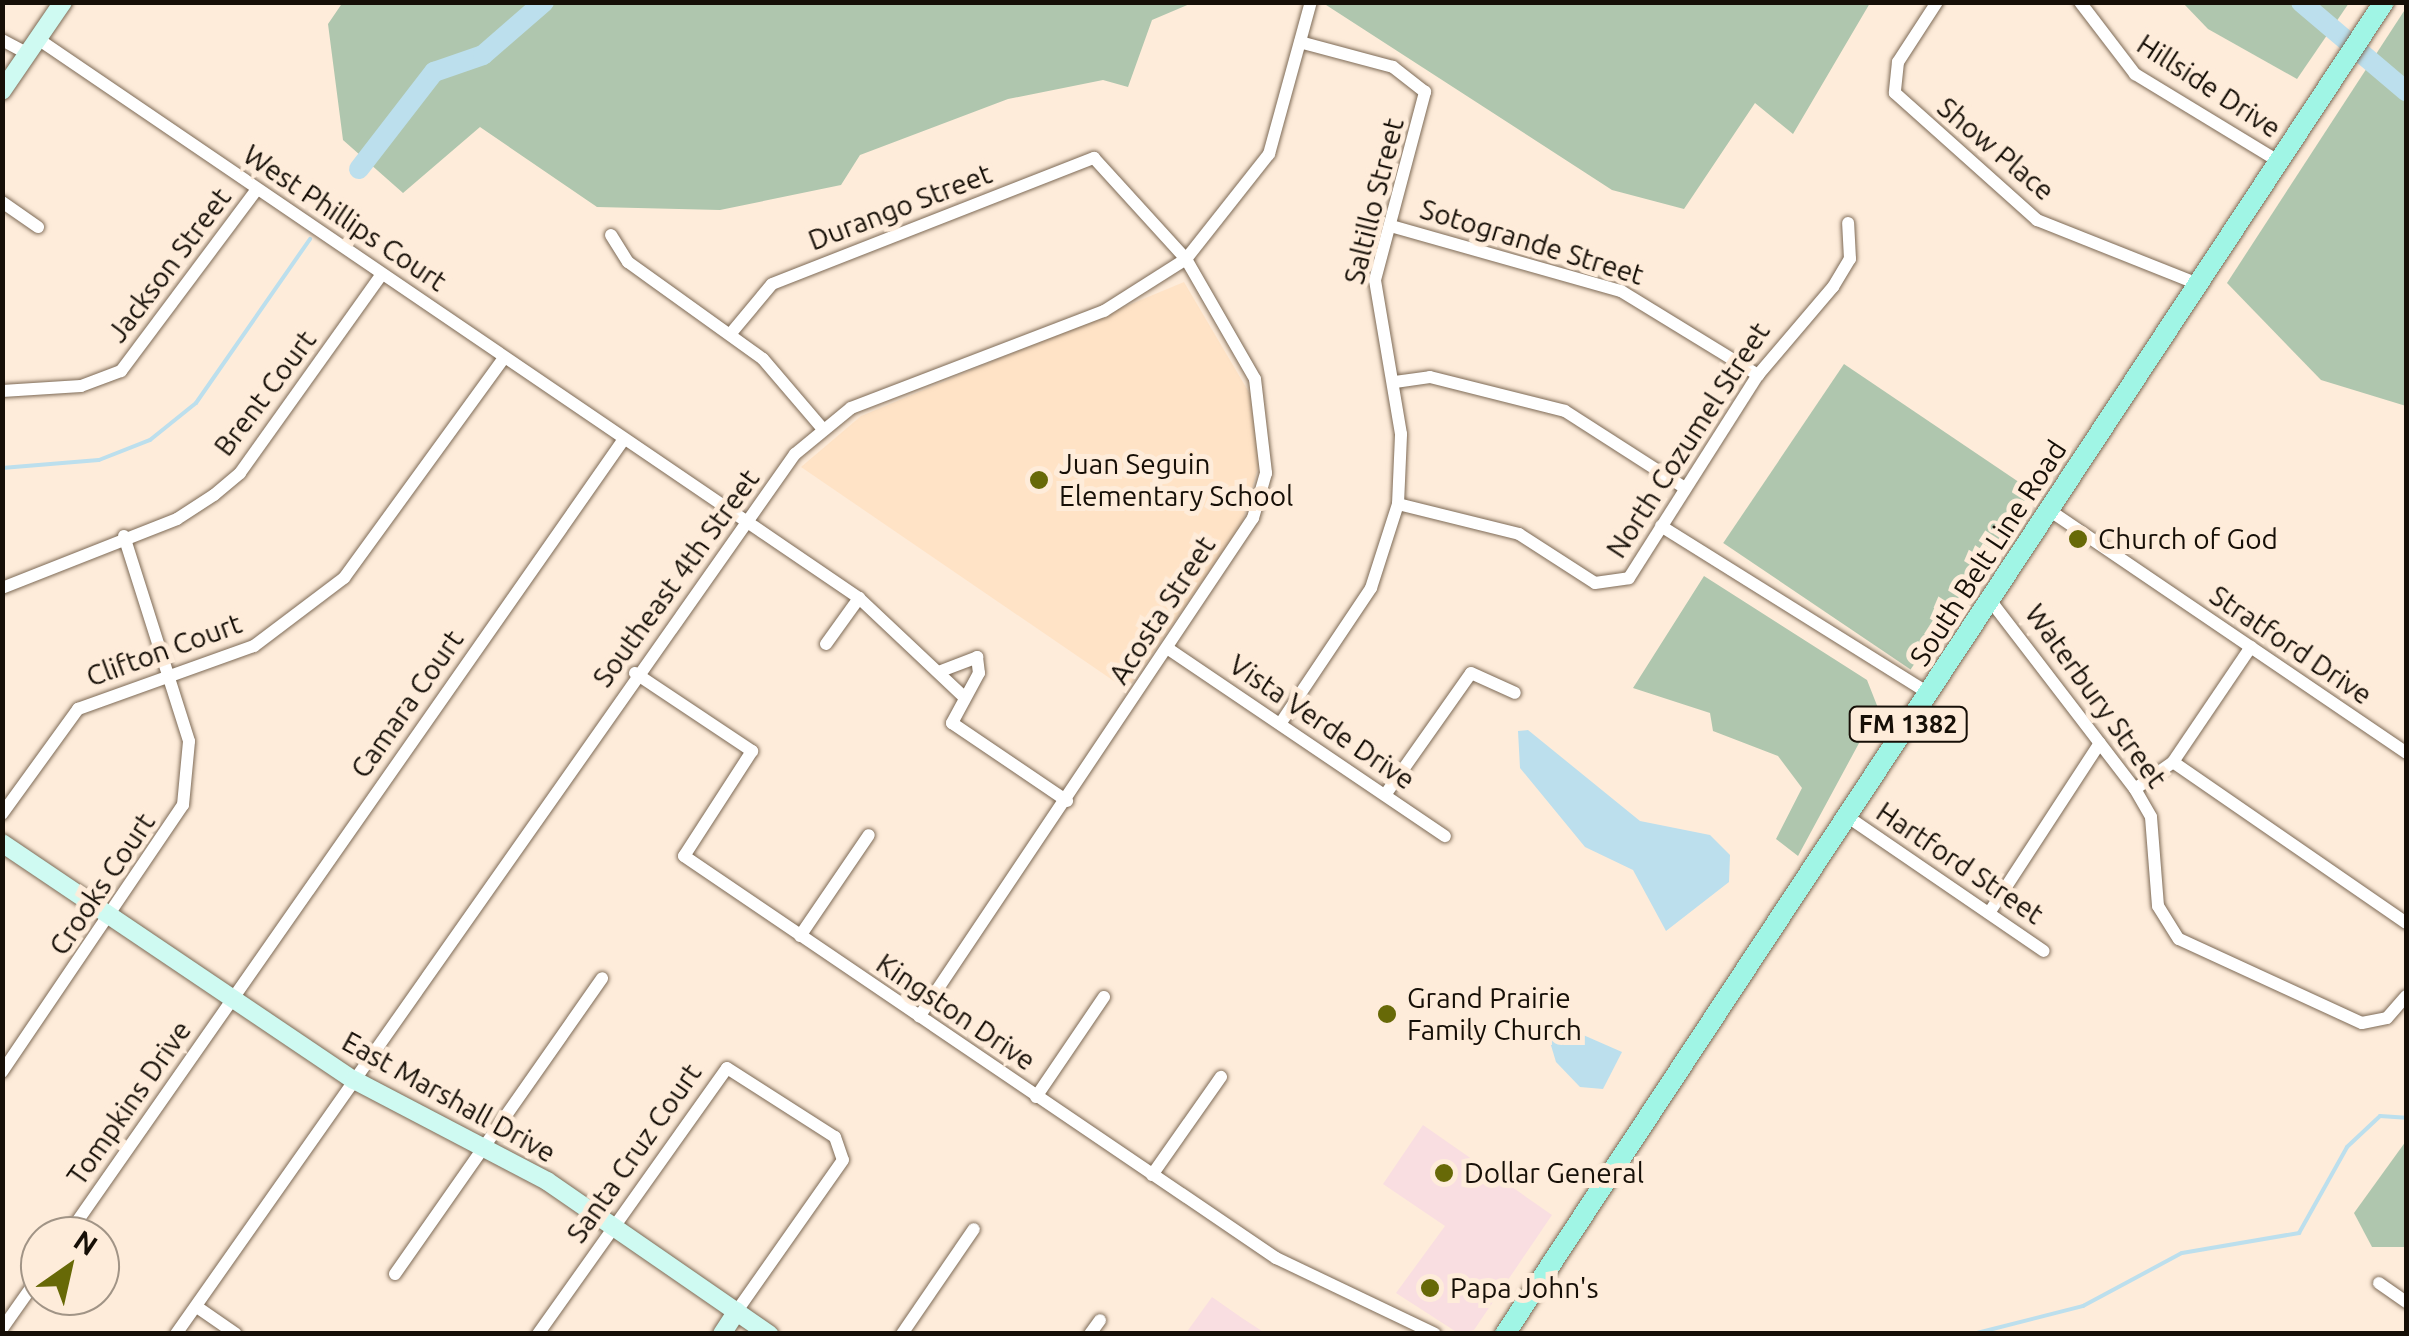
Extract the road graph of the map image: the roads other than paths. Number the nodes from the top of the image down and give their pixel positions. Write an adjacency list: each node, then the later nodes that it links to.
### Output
1 (64, 2): 8 (main road)
2 (1312, 2): 7 (street)
3 (1937, 2): 20 (street, Show Place)
4 (2080, 2): 10 (street, Hillside Drive)
5 (2384, 2): 10 (main road, South Belt Line Road / FM 1382)
6 (2, 40): 8 (street, West Phillips Court)
7 (1300, 42): 15 (street, Saltillo Street); 18 (street)
8 (33, 47): 9 (main road); 12 (street, West Phillips Court)
9 (2, 91)
10 (2278, 161): 20 (main road, South Belt Line Road / FM 1382)
11 (1106, 162): 18 (street, Acosta Street); 21 (street, Durango Street)
12 (257, 188): 19 (street, West Phillips Court); 25 (street, Jackson Street)
13 (2, 202): 16 (street)
14 (1848, 223): 23 (street, North Cozumel Street)
15 (1391, 226): 23 (street, Sotogrande Street); 24 (street, Saltillo Street)
16 (38, 227)
17 (611, 235): 21 (street)
18 (1186, 259): 26 (street); 39 (street, Acosta Street)
19 (382, 274): 22 (street, West Phillips Court); 33 (street, Brent Court)
20 (2198, 284): 30 (main road, South Belt Line Road / FM 1382)
21 (732, 332): 26 (street)
22 (504, 358): 27 (street, West Phillips Court); 42 (street, Clifton Court)
23 (1758, 375): 28 (street, North Cozumel Street)
24 (1395, 382): 28 (street); 29 (street, Saltillo Street)
25 (2, 391)
26 (820, 427): 31 (street, Southeast 4th Street)
27 (624, 439): 31 (street, West Phillips Court); 65 (street, Camara Court)
28 (1685, 488): 32 (street, North Cozumel Street)
29 (1398, 504): 32 (street, North Cozumel Street); 46 (street, Saltillo Street)
30 (2050, 510): 36 (main road, South Belt Line Road / FM 1382); 38 (street, Stratford Drive)
31 (752, 525): 35 (street, West Phillips Court); 41 (street, Southeast 4th Street)
32 (1661, 526): 44 (street)
33 (124, 536): 34 (street, Brent Court); 42 (street, Crooks Court)
34 (2, 588)
35 (859, 598): 37 (street); 40 (street, West Phillips Court)
36 (1990, 600): 44 (main road, South Belt Line Road / FM 1382); 47 (street, Waterbury Street)
37 (826, 644)
38 (2251, 647): 48 (street, Stratford Drive); 49 (street)
39 (1170, 650): 46 (street, Vista Verde Drive); 52 (street, Acosta Street)
40 (940, 671): 45 (street, West Phillips Court); 45 (street)
41 (635, 673): 61 (street, Kingston Drive); 70 (street, Southeast 4th Street)
42 (166, 675): 53 (street, Clifton Court); 59 (street, Crooks Court)
43 (1515, 693): 51 (street)
44 (1928, 693): 54 (main road, South Belt Line Road / FM 1382)
45 (964, 696): 52 (street)
46 (1280, 724): 51 (street, Vista Verde Drive)
47 (2100, 744): 50 (street, Waterbury Street); 58 (street)
48 (2406, 754)
49 (2173, 762): 50 (street); 60 (street)
50 (2136, 789): 66 (street, Waterbury Street)
51 (1384, 795): 56 (street, Vista Verde Drive)
52 (1067, 801): 67 (street, Acosta Street)
53 (2, 814)
54 (1848, 817): 58 (street, Hartford Street); 93 (main road, South Belt Line Road / FM 1382)
55 (869, 835): 61 (street)
56 (1445, 836)
57 (2, 843): 59 (main road, East Marshall Drive)
58 (1989, 913): 62 (street, Hartford Street)
59 (112, 916): 65 (main road, East Marshall Drive); 68 (street, Crooks Court)
60 (2406, 923)
61 (800, 936): 67 (street, Kingston Drive)
62 (2044, 950)
63 (602, 978): 72 (street)
64 (1104, 997): 71 (street)
65 (232, 998): 70 (main road, East Marshall Drive); 74 (street, Tompkins Drive)
66 (2403, 1002)
67 (919, 1017): 71 (street, Kingston Drive)
68 (2, 1072)
69 (1222, 1077): 73 (street)
70 (354, 1080): 72 (main road, East Marshall Drive); 81 (street, Southeast 4th Street)
71 (1036, 1097): 73 (street, Kingston Drive)
72 (481, 1148): 75 (main road, East Marshall Drive); 77 (street)
73 (1152, 1175): 92 (street, Kingston Drive)
74 (81, 1216)
75 (612, 1227): 82 (main road, East Marshall Drive); 82 (street, Santa Cruz Court); 87 (street, Santa Cruz Court)
76 (974, 1229): 90 (street)
77 (395, 1274)
78 (2379, 1283): 79 (street)
79 (2406, 1302)
80 (20, 1303): 84 (street)
81 (197, 1307): 85 (street, Southeast 4th Street); 86 (street)
82 (737, 1311): 88 (main road); 89 (main road, East Marshall Drive)
83 (1100, 1320): 91 (street)
84 (2, 1329)
85 (176, 1334)
86 (236, 1334)
87 (538, 1334)
88 (722, 1334)
89 (769, 1334)
90 (902, 1334)
91 (1090, 1334)
92 (1435, 1334)
93 (1506, 1334)

